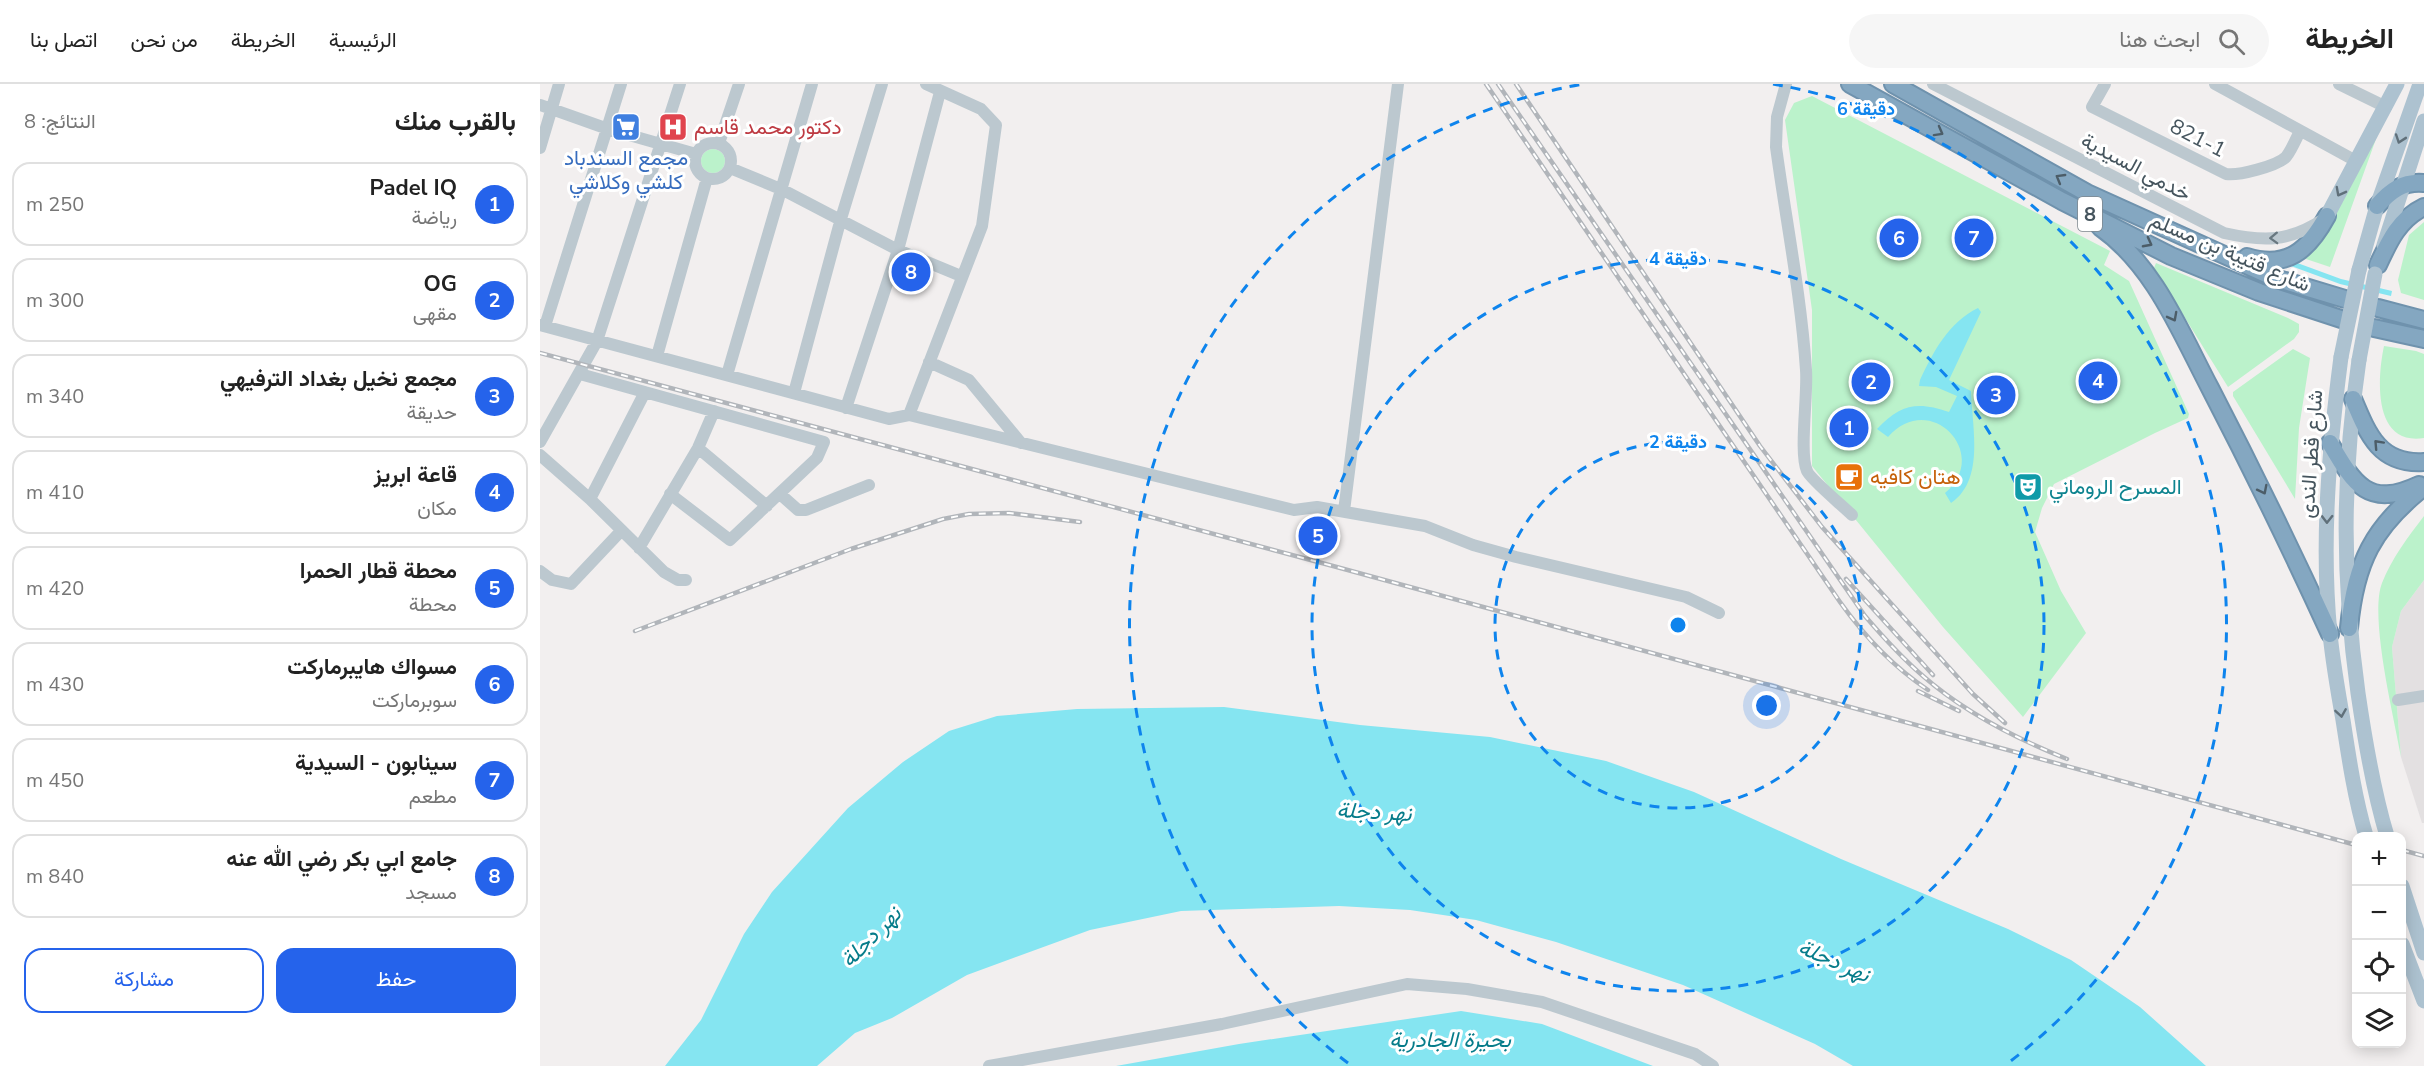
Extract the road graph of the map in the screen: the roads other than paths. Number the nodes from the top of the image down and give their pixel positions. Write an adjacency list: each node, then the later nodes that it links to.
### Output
1 (559, 84): 21 (street)
2 (621, 84): 24 (street)
3 (680, 84): 27 (street)
4 (740, 84): 26 (street)
5 (812, 84): 35 (street)
6 (882, 84): 40 (street)
7 (926, 84): 20 (street)
8 (1398, 84): 78 (street)
9 (1786, 84): 79 (street)
10 (1834, 84): 17 (highway)
11 (1893, 84): 19 (highway, شارع قتيبة بن مسلم / 8)
12 (1933, 84): 39 (street, خدمي السيدية, one-way to 12)
13 (2104, 84): 25 (street, 821-1)
14 (2215, 84): 25 (street)
15 (2397, 84): 22 (main road)
16 (2420, 84): 37 (main road, شارع قطر الندى, one-way to 37)
17 (1852, 85): 36 (highway, شارع قتيبة بن مسلم / 8, one-way to 36)
18 (2344, 85): 22 (street)
19 (1906, 88): 41 (highway, شارع قتيبة بن مسلم / 8, one-way to 19)
20 (940, 92): 42 (street); 44 (street)
21 (546, 107): 24 (street); 28 (street)
22 (2386, 107): 30 (main road)
23 (2424, 121): 34 (main road, شارع قطر الندى)
24 (608, 129): 27 (street); 49 (street)
25 (2300, 131): 30 (street)
26 (719, 143): 29 (street); 31 (street)
27 (662, 144): 29 (street); 53 (street)
28 (540, 148)
29 (696, 154): 32 (street)
30 (2356, 161): 39 (main road, one-way to 39)
31 (730, 168): 32 (street); 35 (street)
32 (707, 178): 55 (street)
33 (2424, 183): 34 (highway)
34 (2402, 186): 37 (highway); 43 (main road, شارع قطر الندى)
35 (783, 190): 40 (street); 58 (street)
36 (2062, 201): 48 (highway, شارع قتيبة بن مسلم / 8, one-way to 48); 86 (highway, one-way to 86)
37 (2377, 206): 67 (main road, شارع قطر الندى, bridge)
38 (2424, 207): 43 (highway)
39 (2327, 216): 41 (highway)
40 (840, 222): 42 (street); 60 (street)
41 (2193, 241): 45 (highway, شارع قتيبة بن مسلم / 8)
42 (898, 250): 44 (street); 62 (street)
43 (2377, 269): 61 (main road, شارع قطر الندى, bridge)
44 (961, 276): 56 (street)
45 (2345, 299)
46 (2378, 308): 47 (highway)
47 (2419, 317)
48 (2341, 319)
49 (543, 325): 53 (street)
50 (2374, 328): 51 (highway)
51 (2401, 335): 52 (highway); 54 (highway)
52 (2424, 339)
53 (597, 341): 55 (street); 57 (street)
54 (2424, 346)
55 (657, 356): 58 (street)
56 (929, 362): 64 (street); 66 (street)
57 (580, 375): 59 (street); 65 (street)
58 (727, 375): 60 (street)
59 (645, 392): 63 (street); 76 (street)
60 (794, 393): 62 (street)
61 (2353, 399): 70 (highway, one-way to 61); 71 (main road, شارع قطر الندى)
62 (846, 408): 64 (street)
63 (714, 411): 68 (street); 75 (street)
64 (909, 415): 66 (street)
65 (540, 442)
66 (1021, 443): 78 (street)
67 (2330, 443): 71 (highway); 86 (main road, شارع قطر الندى, one-way to 86)
68 (698, 448): 74 (street); 77 (street)
69 (540, 455): 76 (street)
70 (2424, 462)
71 (2347, 471): 72 (highway); 85 (main road, شارع قطر الندى)
72 (2424, 484): 85 (highway)
73 (868, 485): 75 (street)
74 (670, 494): 77 (street); 81 (street)
75 (780, 494): 77 (street)
76 (590, 499): 80 (street)
77 (767, 506)
78 (1344, 512): 84 (street)
79 (1852, 515)
80 (621, 531): 81 (street); 82 (street)
81 (639, 548): 83 (street)
82 (540, 571)
83 (686, 580)
84 (1719, 613)
85 (2349, 628): 90 (main road, شارع قطر الندى)
86 (2330, 634): 89 (main road, شارع قطر الندى, one-way to 89)
87 (2424, 696): 88 (street)
88 (2398, 700)
89 (2365, 832)
90 (2386, 832)
91 (2406, 898): 92 (main road)
92 (2424, 952)
93 (2406, 954): 94 (main road)
94 (2424, 1001)
95 (989, 1066): 96 (street)
96 (1713, 1066)

